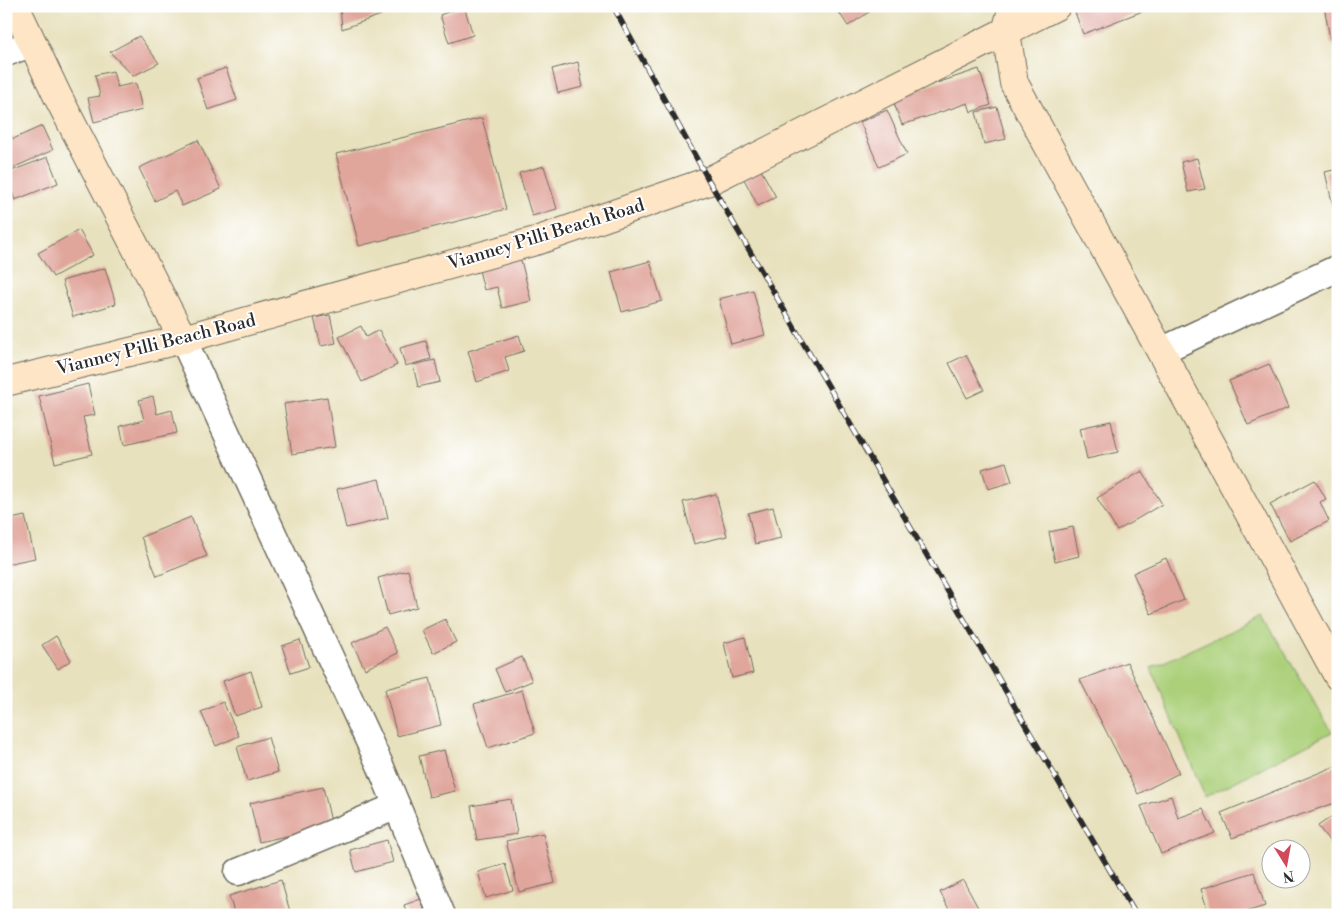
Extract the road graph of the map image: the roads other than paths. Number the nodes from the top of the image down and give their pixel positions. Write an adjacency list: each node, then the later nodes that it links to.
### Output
1 (16, 6): 4 (street)
2 (1056, 6): 3 (street, Vianney Pilli Beach Road)
3 (1009, 19): 7 (street, Vianney Pilli Beach Road); 8 (street)
4 (33, 43): 5 (street); 7 (street)
5 (6, 53)
6 (1338, 268): 8 (street)
7 (183, 338): 9 (street, Vianney Pilli Beach Road); 11 (street)
8 (1161, 351): 10 (street)
9 (6, 382)
10 (1337, 674)
11 (397, 806): 12 (street); 13 (street)
12 (238, 872)
13 (442, 915)

